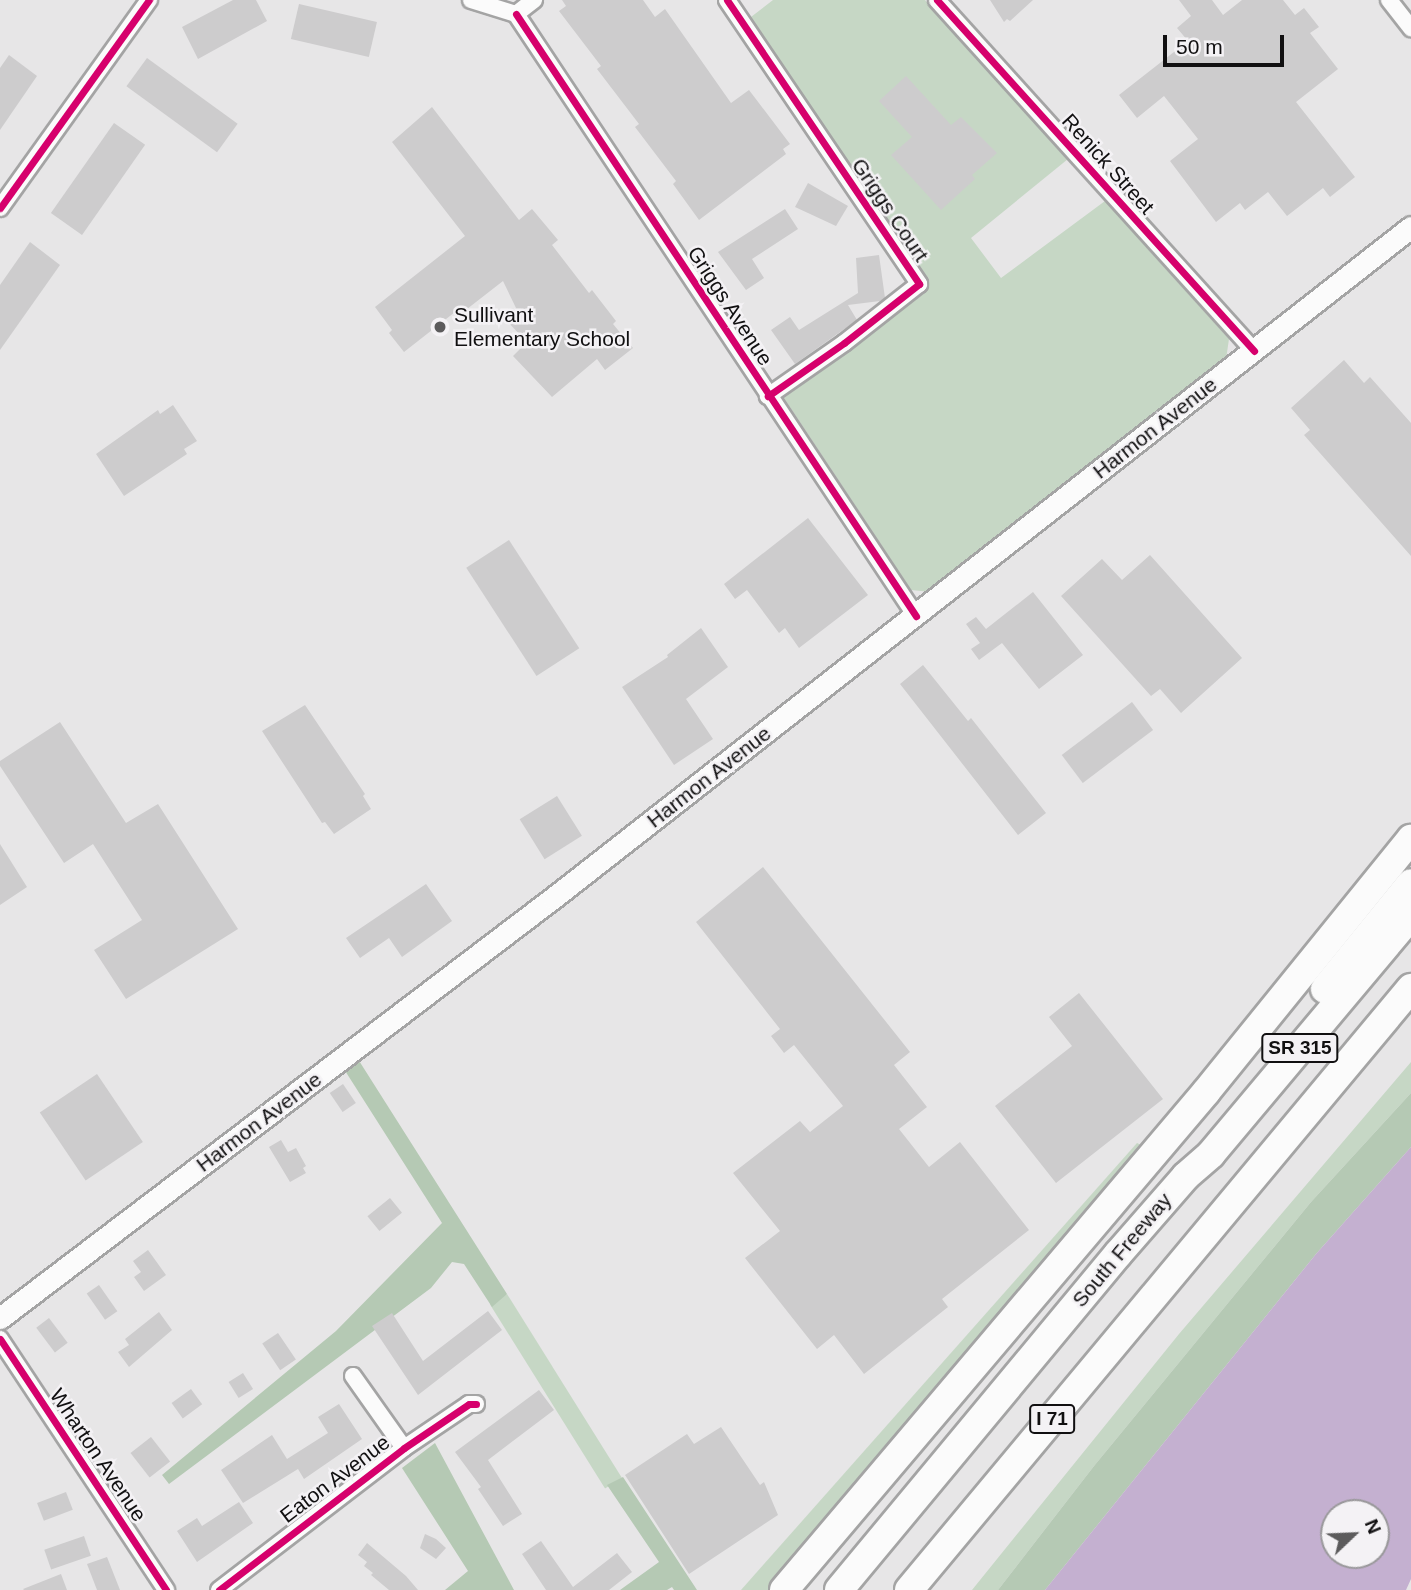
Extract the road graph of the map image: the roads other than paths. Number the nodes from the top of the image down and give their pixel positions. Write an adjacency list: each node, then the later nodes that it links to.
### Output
1 (149, 0): 9 (street)
2 (471, 0): 7 (street)
3 (534, 0): 7 (street)
4 (727, 0): 12 (street, Griggs Court)
5 (937, 0): 11 (street, Renick Street)
6 (1389, 0): 8 (street)
7 (516, 13): 12 (street, Griggs Avenue)
8 (1411, 28)
9 (0, 208)
10 (1411, 227): 11 (main road, Harmon Avenue)
11 (1254, 351): 13 (main road, Harmon Avenue)
12 (768, 396): 13 (street, Griggs Avenue)
13 (916, 616): 19 (main road, Harmon Avenue)
14 (1411, 839): 26 (highway)
15 (1411, 883): 18 (highway, I 71)
16 (1411, 916): 18 (highway, South Freeway / SR 315)
17 (1411, 990): 28 (highway, I 71)
18 (1185, 1176): 27 (highway, South Freeway / I 71)
19 (0, 1318)
20 (0, 1339): 24 (street, Wharton Avenue)
21 (353, 1376): 23 (street)
22 (476, 1404): 23 (street, Eaton Avenue)
23 (404, 1448): 25 (street, Eaton Avenue)
24 (166, 1590)
25 (219, 1590)
26 (784, 1590)
27 (839, 1590)
28 (909, 1590)

